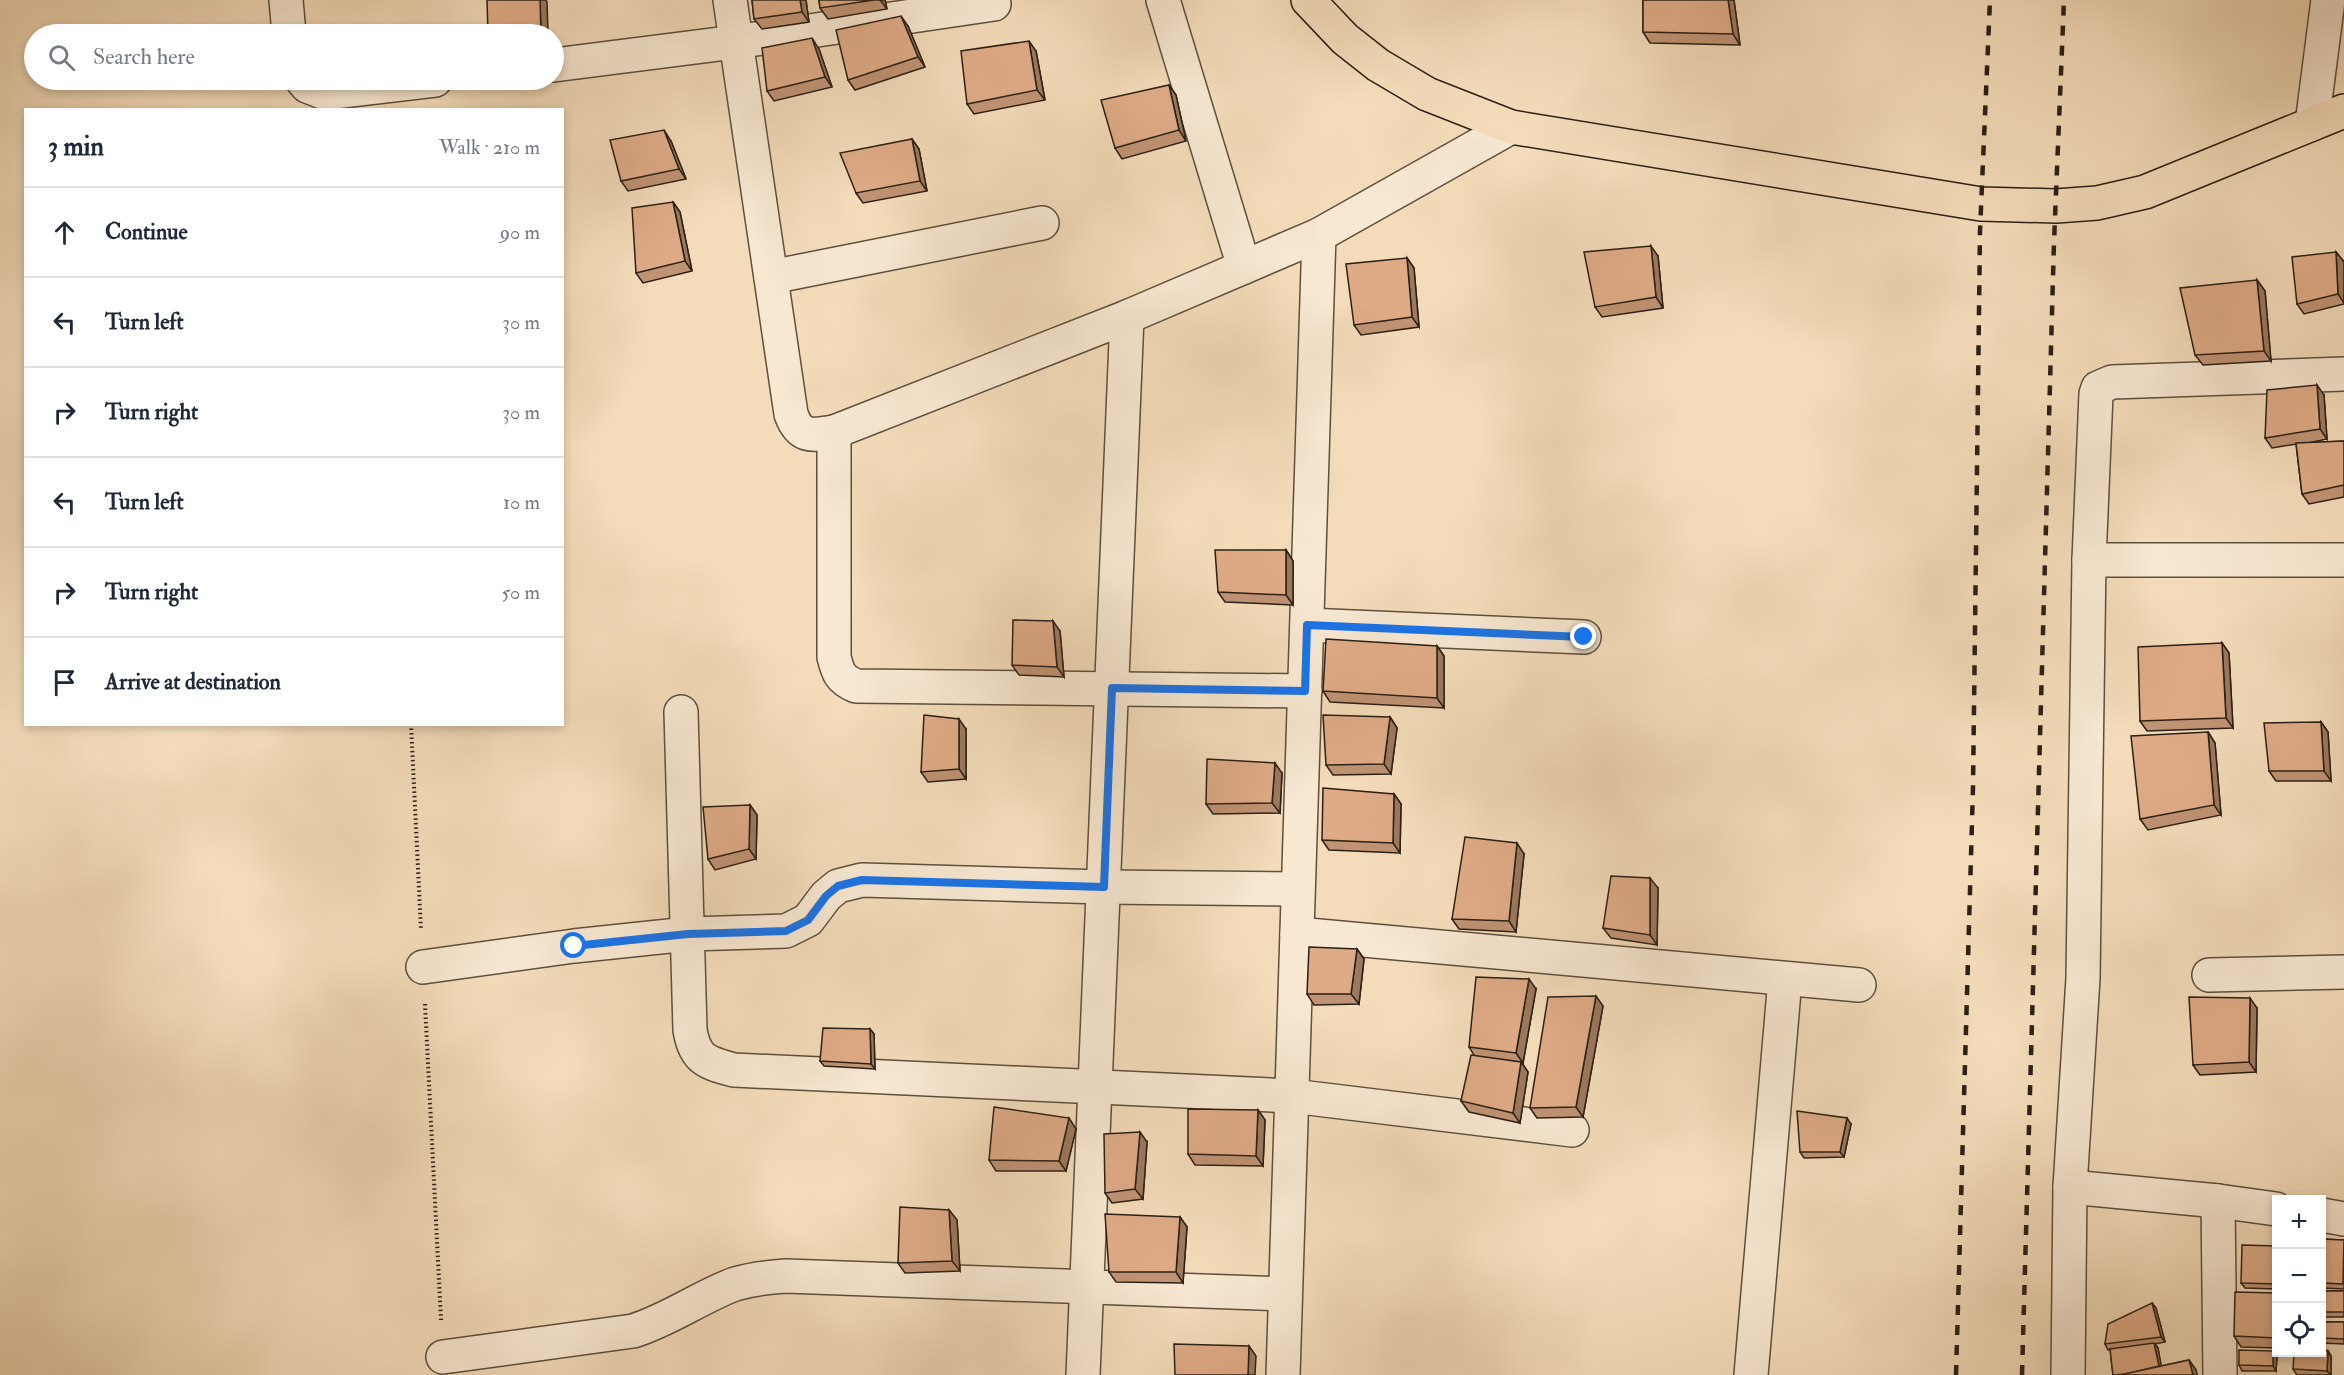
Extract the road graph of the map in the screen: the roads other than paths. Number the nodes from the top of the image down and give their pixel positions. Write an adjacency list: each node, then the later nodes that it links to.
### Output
1 (286, 0): 7 (street)
2 (730, 0): 8 (street)
3 (1163, 0): 17 (street)
4 (1308, 0): 14 (main road)
5 (2328, 0): 13 (street)
6 (994, 4): 8 (street)
7 (289, 24)
8 (735, 42): 9 (street); 18 (street)
9 (564, 63)
10 (318, 90): 11 (street)
11 (350, 90)
12 (2344, 111): 13 (main road)
13 (2312, 124): 14 (main road)
14 (1511, 127): 16 (street)
15 (1042, 223): 18 (street)
16 (1320, 235): 17 (street); 24 (street)
17 (1244, 267): 19 (street)
18 (771, 277): 21 (street)
19 (1127, 317): 21 (street); 26 (street)
20 (2344, 374): 22 (street)
21 (834, 432): 26 (street)
22 (2089, 560): 23 (street); 41 (street)
23 (2344, 560)
24 (1307, 625): 25 (street); 27 (street)
25 (1584, 637)
26 (1112, 688): 27 (street); 29 (street)
27 (1305, 691): 30 (street)
28 (681, 712): 31 (street)
29 (1104, 887): 30 (street); 31 (street); 38 (street)
30 (1298, 889): 32 (street)
31 (688, 934): 33 (street); 38 (street)
32 (1297, 934): 36 (street); 39 (street)
33 (423, 967)
34 (2344, 972): 35 (street)
35 (2210, 975)
36 (1785, 979): 37 (street); 51 (street)
37 (1859, 985)
38 (1095, 1088): 39 (street); 46 (street)
39 (1292, 1096): 40 (street); 47 (street)
40 (1572, 1130)
41 (2070, 1187): 42 (street); 52 (street)
42 (2218, 1201): 43 (street); 53 (street)
43 (2272, 1208)
44 (2326, 1216): 45 (street)
45 (2344, 1218)
46 (1087, 1287): 47 (street); 48 (street); 49 (street)
47 (1285, 1294): 50 (street)
48 (443, 1357)
49 (1083, 1375)
50 (1283, 1375)
51 (1751, 1375)
52 (2068, 1375)
53 (2220, 1375)

